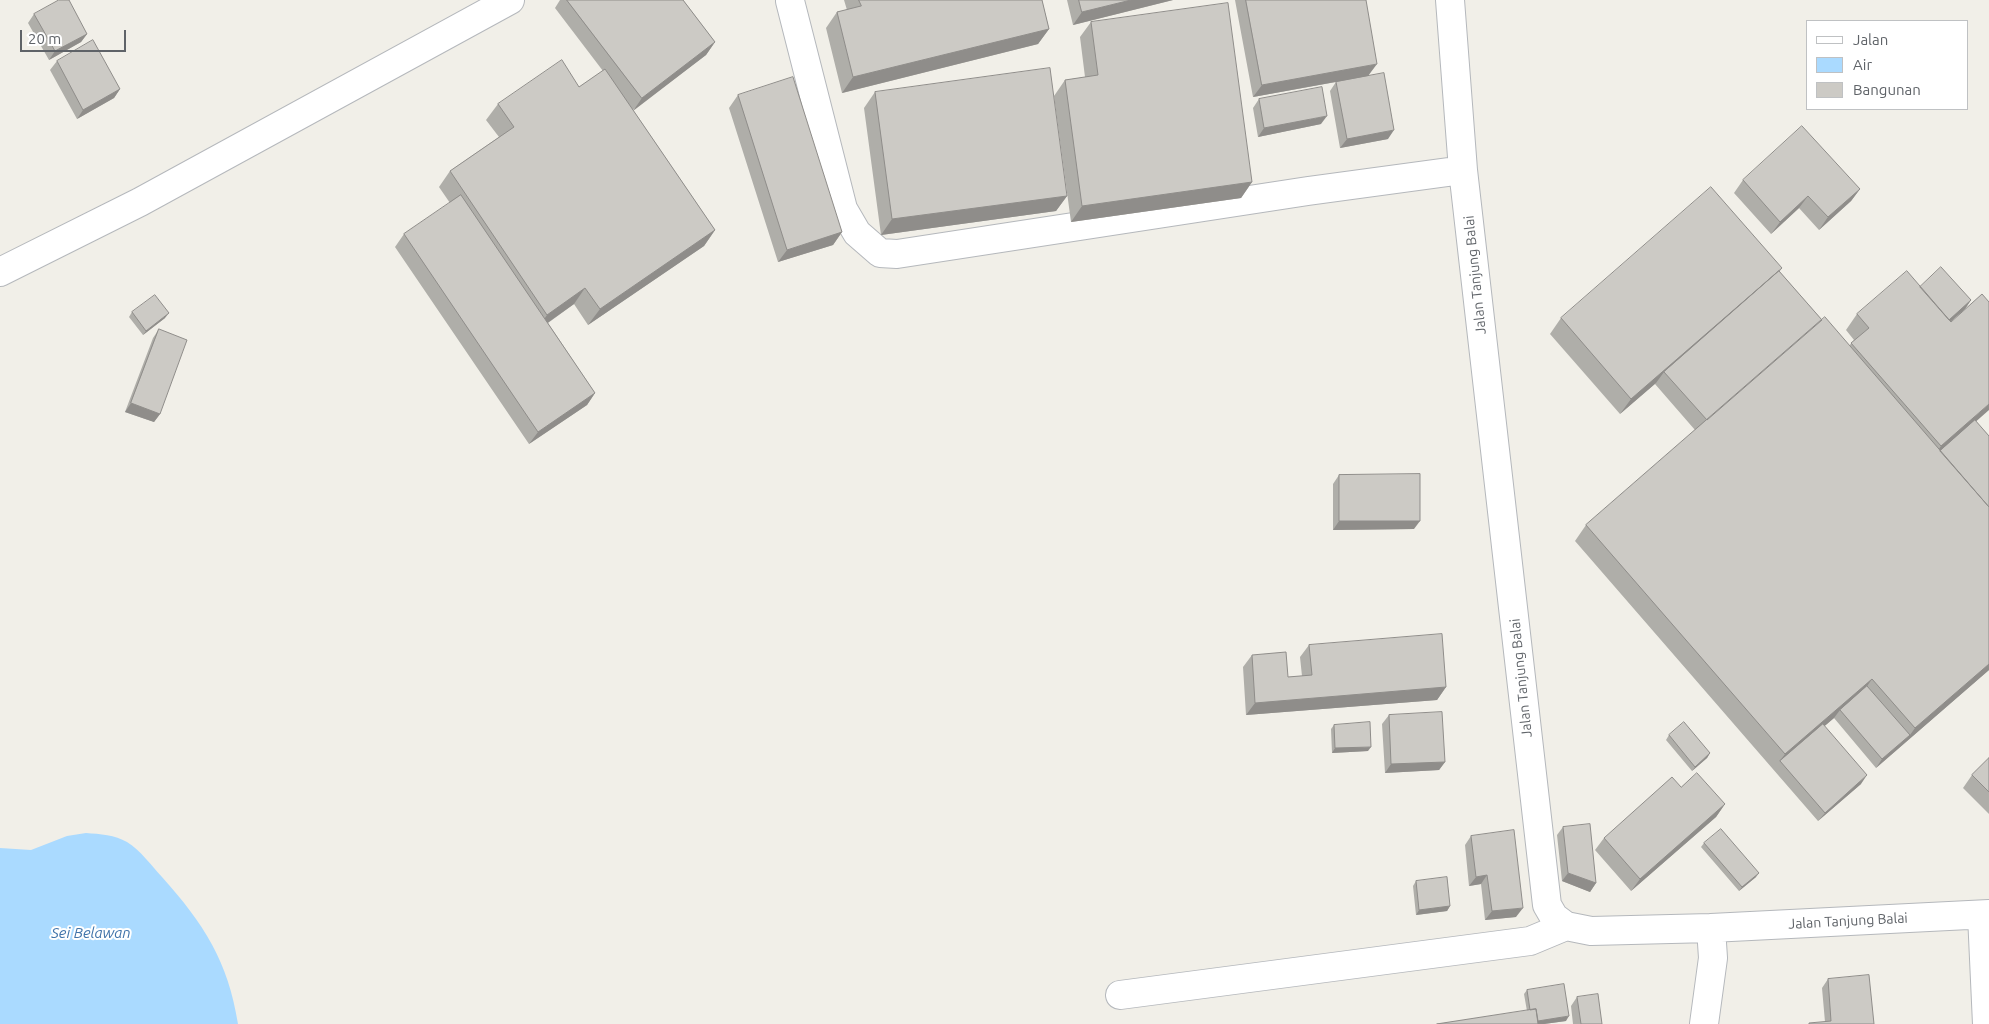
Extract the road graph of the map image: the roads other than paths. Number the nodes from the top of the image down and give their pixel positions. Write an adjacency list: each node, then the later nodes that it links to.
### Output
1 (510, 0): 5 (street)
2 (790, 0): 4 (street)
3 (1450, 0): 4 (street, Jalan Tanjung Balai)
4 (1463, 170): 7 (street, Jalan Tanjung Balai)
5 (0, 272)
6 (1985, 915): 8 (street, Jalan Tanjung Balai); 11 (street)
7 (1566, 926): 8 (street, Jalan Tanjung Balai); 9 (street)
8 (1711, 928): 10 (street)
9 (1120, 995)
10 (1704, 1024)
11 (1987, 1024)

